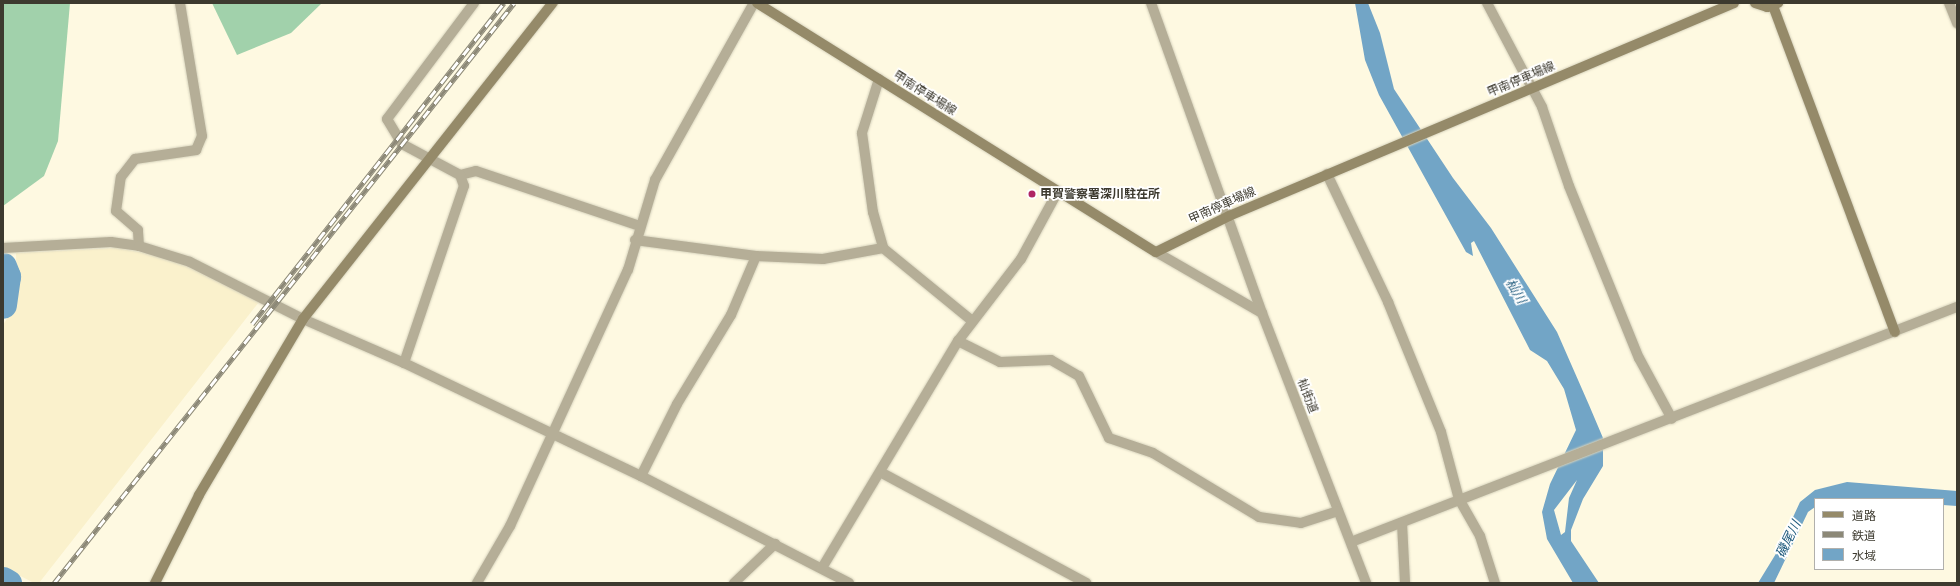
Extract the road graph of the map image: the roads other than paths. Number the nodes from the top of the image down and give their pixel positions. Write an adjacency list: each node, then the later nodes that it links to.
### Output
1 (180, 3): 22 (street)
2 (474, 3): 15 (street)
3 (553, 3): 15 (main road)
4 (754, 3): 20 (street)
5 (757, 3): 13 (main road, 甲南停車場線)
6 (1151, 3): 19 (street, 杣街道)
7 (1487, 3): 14 (street)
8 (1734, 3): 14 (main road, 甲南停車場線)
9 (1755, 3): 11 (main road)
10 (1949, 3): 12 (street)
11 (1775, 5): 31 (main road)
12 (1957, 23)
13 (879, 80): 18 (main road, 甲南停車場線); 24 (street)
14 (1531, 88): 16 (main road, 甲南停車場線); 34 (street)
15 (430, 159): 17 (street); 29 (main road)
16 (1327, 174): 19 (main road, 甲南停車場線); 38 (street)
17 (460, 175): 20 (street); 33 (street)
18 (1058, 191): 25 (main road, 甲南停車場線); 30 (street)
19 (1229, 216): 25 (main road, 甲南停車場線); 28 (street, 杣街道)
20 (639, 226): 21 (street)
21 (635, 240): 26 (street); 35 (street)
22 (139, 246): 23 (street); 29 (street)
23 (3, 248)
24 (883, 248): 26 (street); 30 (street)
25 (1156, 252): 28 (street)
26 (756, 256): 37 (street)
27 (1957, 307): 31 (street)
28 (1262, 313): 39 (street, 杣街道)
29 (303, 319): 33 (street); 44 (main road)
30 (971, 320): 32 (street)
31 (1895, 332): 34 (street)
32 (958, 341): 36 (street); 39 (street)
33 (404, 363): 35 (street)
34 (1672, 419): 38 (street)
35 (552, 435): 37 (street); 45 (street)
36 (882, 473): 43 (street); 48 (street)
37 (641, 476): 42 (street)
38 (1461, 498): 40 (street); 51 (street)
39 (1338, 512): 41 (street, 杣街道)
40 (1402, 523): 41 (street); 50 (street)
41 (1351, 542): 49 (street, 杣街道)
42 (775, 544): 43 (street); 46 (street)
43 (822, 568): 47 (street)
44 (155, 583)
45 (477, 583)
46 (734, 583)
47 (849, 583)
48 (1086, 583)
49 (1366, 583)
50 (1405, 583)
51 (1495, 583)

